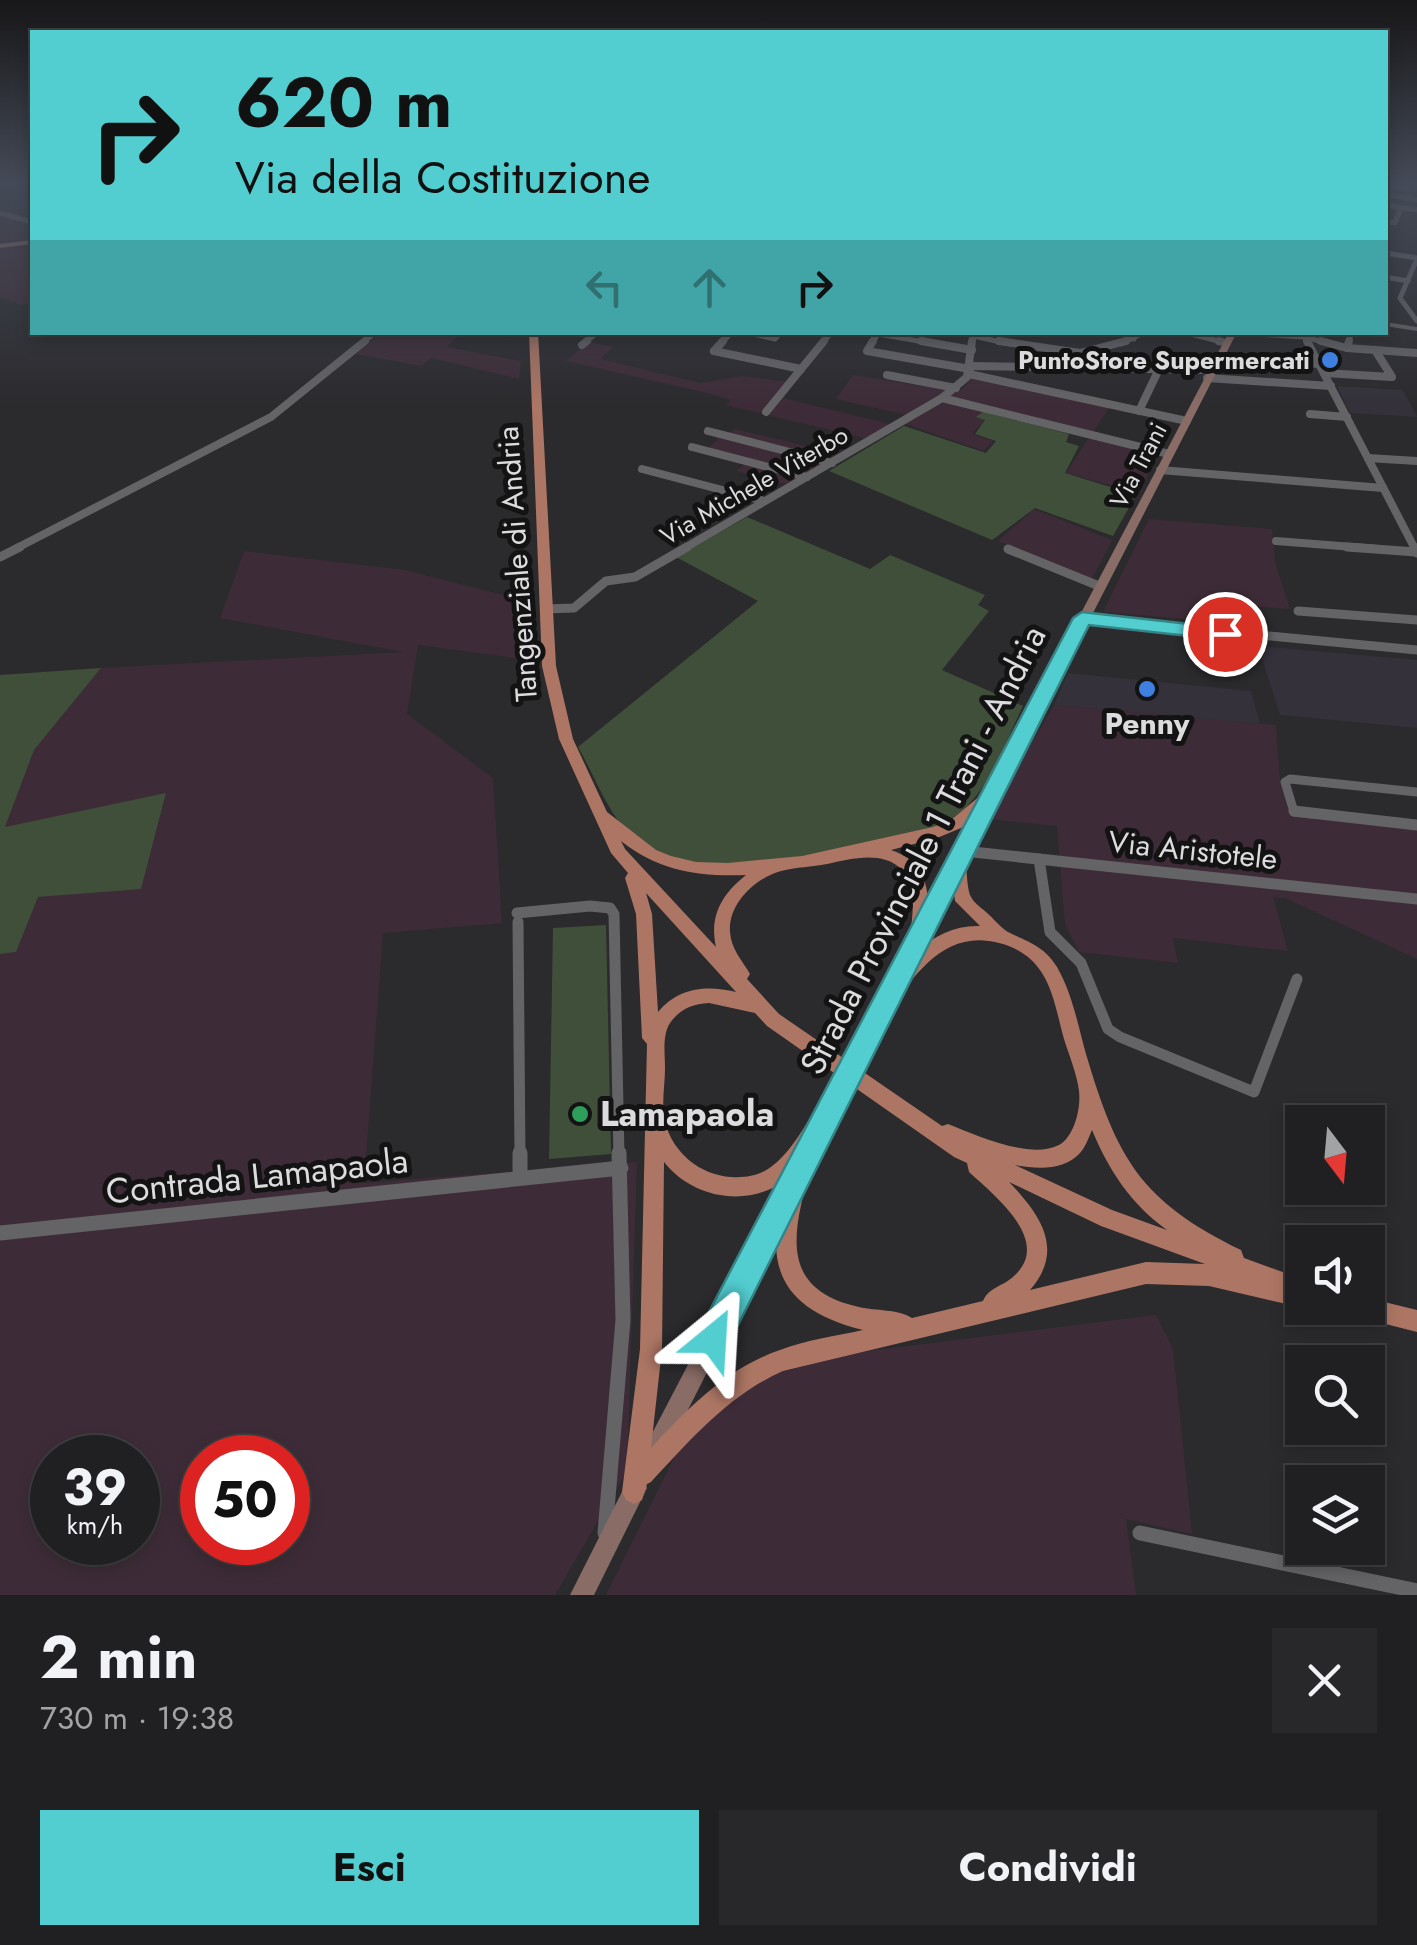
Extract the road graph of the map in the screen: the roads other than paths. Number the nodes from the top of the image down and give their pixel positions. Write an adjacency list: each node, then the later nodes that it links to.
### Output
1 (1417, 258): 3 (street)
2 (1388, 278): 3 (street)
3 (1408, 281): 4 (street)
4 (1400, 298): 5 (street); 6 (street)
5 (1417, 300)
6 (1414, 314): 7 (street)
7 (1417, 322)
8 (1388, 325): 9 (street)
9 (1417, 330)
10 (372, 335): 68 (street)
11 (532, 335): 70 (main road, Tangenziale di Andria)
12 (594, 335): 27 (street)
13 (729, 335): 38 (street)
14 (830, 335): 38 (street)
15 (878, 335): 39 (street)
16 (890, 335): 29 (street)
17 (973, 335): 29 (street)
18 (978, 335): 32 (street)
19 (1125, 335): 25 (street)
20 (1140, 335): 25 (street)
21 (1194, 335): 26 (street)
22 (1231, 335): 26 (main road, Via Trani)
23 (1303, 335): 28 (street); 35 (street)
24 (1349, 335): 28 (street)
25 (1134, 339): 32 (street)
26 (1226, 344): 33 (main road, Via Trani)
27 (582, 345)
28 (1346, 348): 30 (street)
29 (972, 350): 39 (street)
30 (1375, 350): 31 (street); 40 (street)
31 (1417, 352)
32 (1075, 354): 36 (street)
33 (1219, 357): 34 (street); 41 (main road, Via Trani)
34 (1262, 360): 35 (street); 44 (street)
35 (1318, 364): 40 (street)
36 (1074, 368): 37 (street); 39 (street)
37 (1159, 369): 41 (street); 49 (street)
38 (802, 370): 50 (street)
39 (969, 370): 46 (street, Via Michele Viterbo); 47 (street)
40 (1324, 373): 45 (street)
41 (1209, 374): 44 (street); 53 (main road, Via Trani)
42 (887, 375): 46 (street)
43 (1072, 382): 47 (street)
44 (1272, 382): 45 (street)
45 (1331, 386): 52 (street)
46 (956, 388): 48 (street, Via Michele Viterbo)
47 (1065, 395): 49 (street)
48 (942, 398): 56 (street); 59 (street, Via Michele Viterbo)
49 (1139, 411): 53 (street)
50 (766, 412)
51 (1310, 414): 52 (street)
52 (1347, 417): 57 (street)
53 (1186, 421): 56 (main road, Via Trani)
54 (708, 431): 59 (street)
55 (692, 447): 62 (street)
56 (1170, 454): 61 (main road, Via Trani)
57 (1368, 458): 58 (street); 63 (street)
58 (1417, 461)
59 (832, 463): 62 (street, Via Michele Viterbo)
60 (642, 469): 64 (street)
61 (1160, 470): 63 (street); 69 (main road, Via Trani)
62 (808, 477): 64 (street, Via Michele Viterbo)
63 (1383, 488): 67 (street)
64 (764, 501): 70 (street, Via Michele Viterbo)
65 (1276, 541): 67 (street)
66 (1008, 549): 69 (street)
67 (1417, 552)
68 (0, 557)
69 (1099, 586): 72 (main road, Via Trani)
70 (545, 610): 76 (main road, Tangenziale di Andria)
71 (1298, 610): 73 (street)
72 (1087, 619): 74 (street); 77 (main road, Strada Provinciale 1 Trani - Andria)
73 (1417, 620)
74 (1417, 647)
75 (1417, 792): 78 (street)
76 (590, 793): 82 (main road, Tangenziale di Andria); 83 (main road)
77 (992, 794): 79 (main road); 80 (main road, Strada Provinciale 1 Trani - Andria)
78 (1417, 825)
79 (846, 852): 83 (main road); 86 (main road)
80 (961, 856): 81 (street, Via Aristotele); 85 (main road); 86 (main road, Strada Provinciale 1 Trani - Andria)
81 (1039, 859): 84 (street, Via Aristotele); 87 (street)
82 (625, 861): 89 (main road, Tangenziale di Andria); 91 (main road)
83 (787, 864): 90 (main road)
84 (1417, 899)
85 (1005, 937): 88 (main road); 92 (main road)
86 (918, 938): 88 (main road, Strada Provinciale 1 Trani - Andria)
87 (1297, 979)
88 (884, 1004): 94 (main road, Strada Provinciale 1 Trani - Andria)
89 (762, 1010): 90 (main road, Tangenziale di Andria); 91 (main road)
90 (792, 1034): 95 (main road, Tangenziale di Andria)
91 (653, 1075): 93 (main road)
92 (1088, 1088): 95 (main road); 101 (main road)
93 (653, 1102): 94 (main road); 108 (main road)
94 (832, 1102): 98 (main road, Strada Provinciale 1 Trani - Andria)
95 (917, 1118): 96 (main road, Tangenziale di Andria)
96 (961, 1150): 102 (main road, Tangenziale di Andria); 104 (main road)
97 (621, 1168): 99 (street, Contrada Lamapaola); 99 (street); 110 (street)
98 (800, 1170): 107 (main road); 108 (main road, Strada Provinciale 1 Trani - Andria)
99 (520, 1178): 100 (street, Contrada Lamapaola)
100 (0, 1233)
101 (1285, 1283)
102 (1285, 1285)
103 (1285, 1288): 104 (main road)
104 (972, 1312): 107 (main road)
105 (1385, 1313): 106 (main road)
106 (1417, 1321)
107 (918, 1325): 108 (main road)
108 (639, 1483): 110 (main road, Strada Provinciale 1 Trani - Andria)
109 (1140, 1534): 111 (street)
110 (603, 1554): 112 (main road, Strada Provinciale 1 Trani - Andria)
111 (1417, 1591)
112 (582, 1595)

